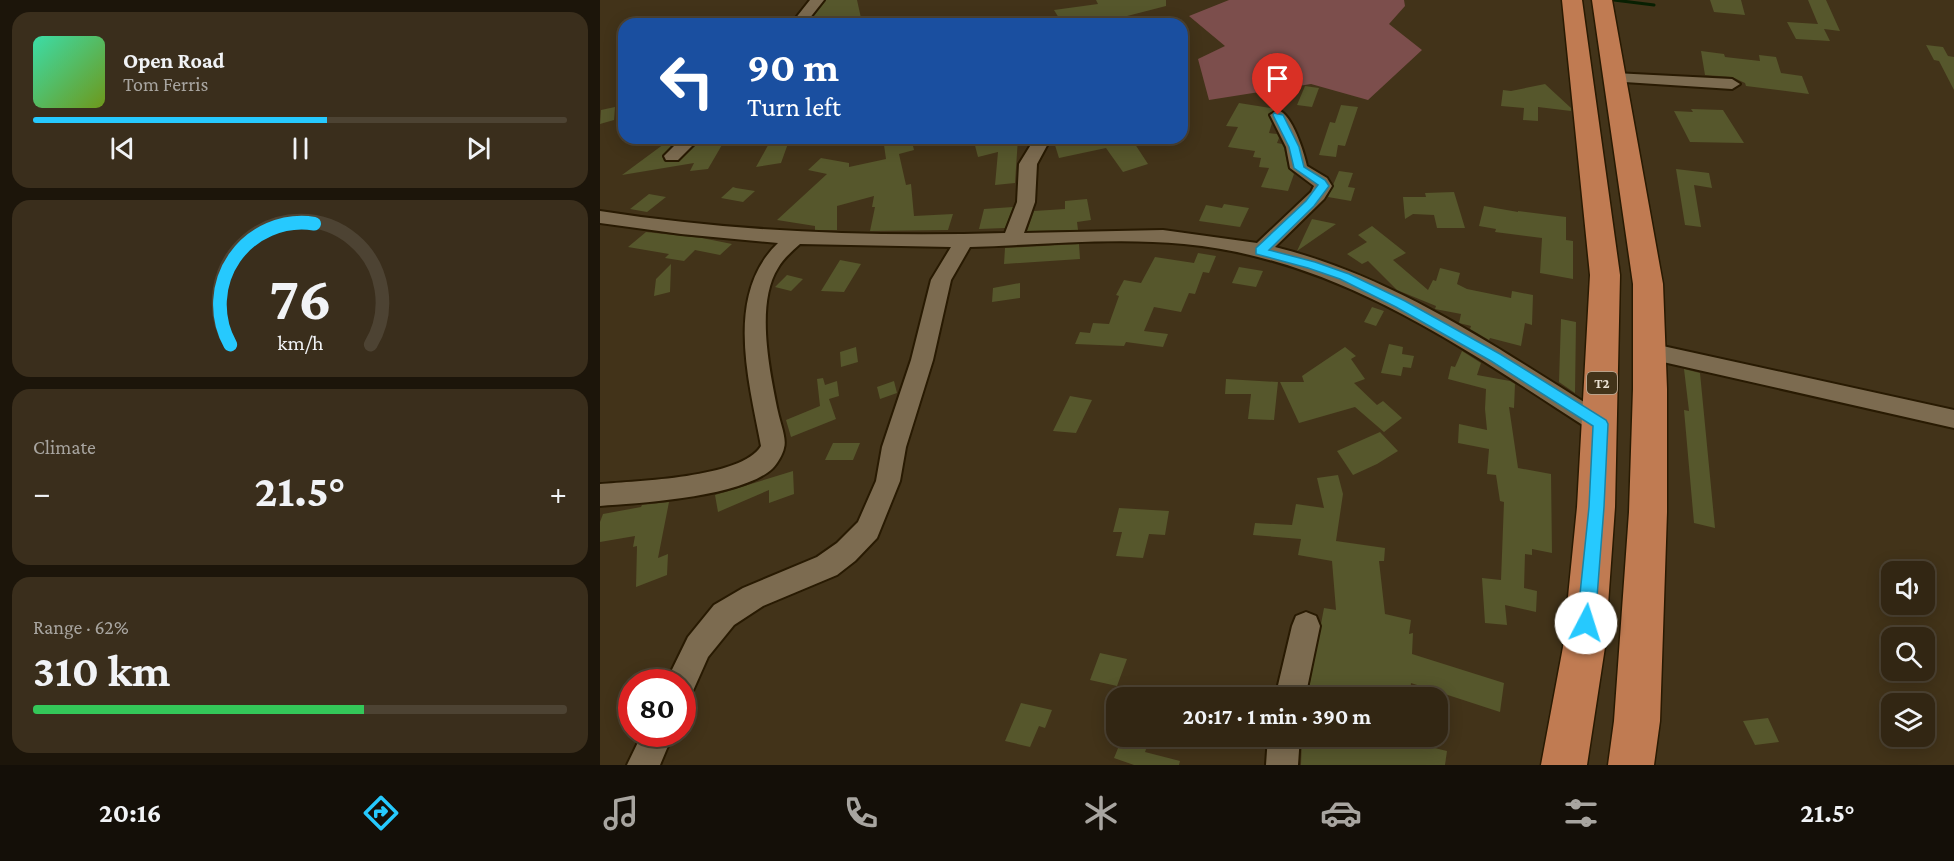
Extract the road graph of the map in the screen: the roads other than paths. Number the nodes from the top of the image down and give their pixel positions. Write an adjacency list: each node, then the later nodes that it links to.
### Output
1 (817, 0): 4 (street)
2 (1572, 0): 18 (highway, T2)
3 (1602, 0): 5 (highway)
4 (803, 18)
5 (1614, 78): 6 (street); 16 (highway)
6 (1732, 84)
7 (1278, 115): 15 (street)
8 (685, 144): 10 (street)
9 (1040, 144): 13 (street)
10 (672, 156)
11 (600, 217): 12 (street)
12 (795, 238): 14 (street); 19 (street)
13 (1013, 238): 14 (street); 15 (street)
14 (965, 239): 21 (street)
15 (1260, 251): 18 (street)
16 (1649, 351): 17 (street); 28 (highway)
17 (1954, 420)
18 (1600, 424): 27 (highway, T2)
19 (600, 495)
20 (1306, 626): 22 (street)
21 (687, 669)
22 (1292, 687)
23 (652, 747): 25 (street)
24 (1283, 747): 26 (street)
25 (643, 765)
26 (1282, 765)
27 (1564, 765)
28 (1631, 765)

